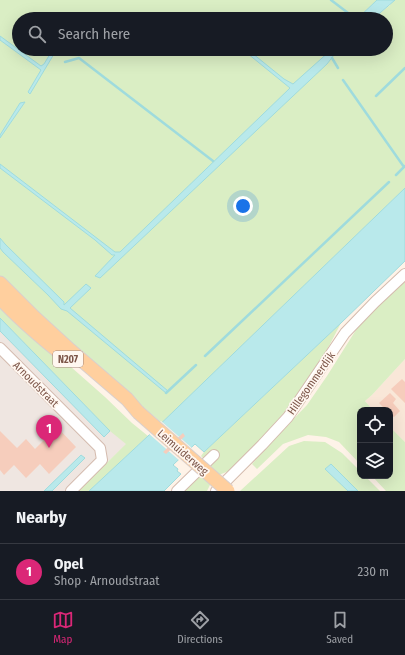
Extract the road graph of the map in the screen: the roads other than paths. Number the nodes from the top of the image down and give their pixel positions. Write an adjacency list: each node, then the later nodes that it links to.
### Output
1 (405, 274): 9 (street, Hillegommerdijk)
2 (0, 283): 5 (main road, Leimuiderweg / N207)
3 (0, 298): 5 (main road, Leimuiderweg / N207)
4 (0, 348): 7 (street, Arnoudstraat)
5 (138, 412): 10 (main road, Leimuiderweg / N207, bridge)
6 (214, 455): 8 (street)
7 (71, 491)
8 (177, 491)
9 (216, 491)
10 (228, 491)

